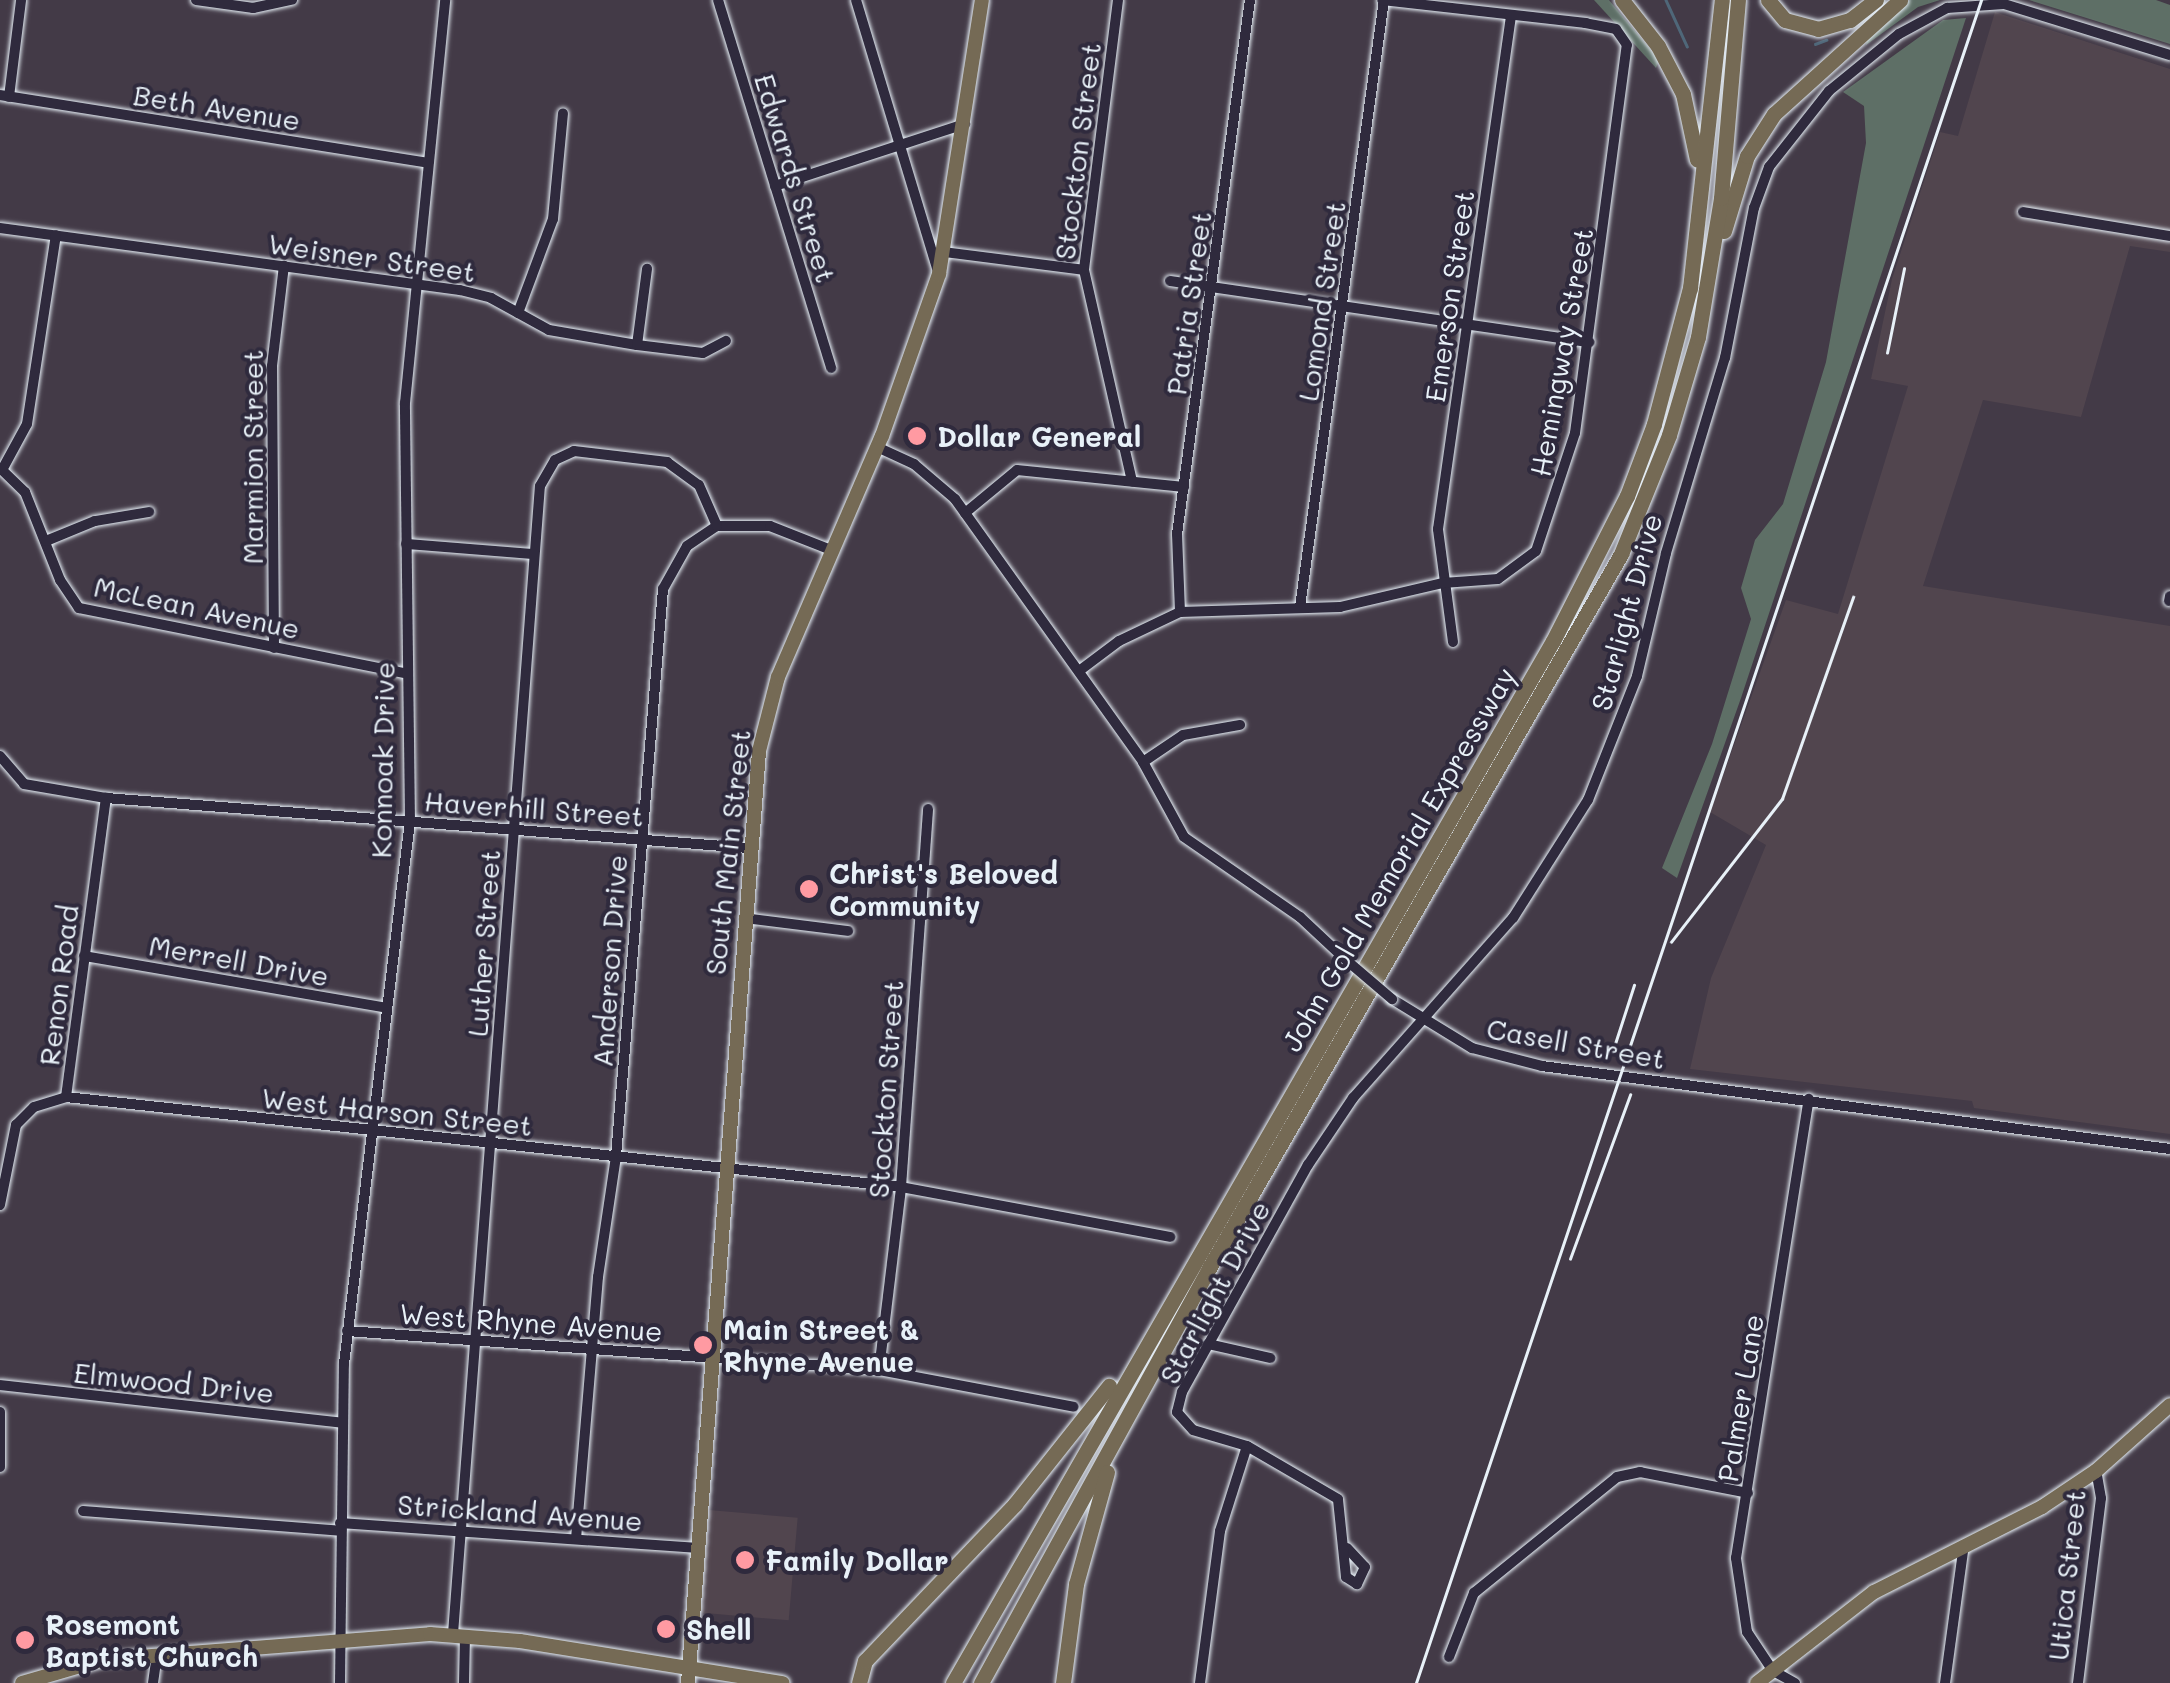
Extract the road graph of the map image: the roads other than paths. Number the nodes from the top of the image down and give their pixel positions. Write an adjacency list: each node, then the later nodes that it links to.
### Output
1 (21, 0): 21 (street)
2 (196, 0): 18 (street)
3 (292, 0): 18 (street)
4 (436, 0): 17 (street)
5 (718, 0): 26 (street, Edwards Street)
6 (856, 0): 24 (street)
7 (982, 0): 23 (main road, South Main Street)
8 (1118, 0): 35 (street, Stockton Street)
9 (1250, 0): 39 (street, Patria Street)
10 (1383, 0): 19 (street); 40 (street, Lomond Street)
11 (1622, 0): 31 (highway)
12 (1722, 0): 31 (highway, John Gold Memorial Expressway)
13 (1738, 0): 43 (highway, John Gold Memorial Expressway)
14 (1768, 0): 15 (highway)
15 (1876, 0)
16 (1900, 0): 43 (highway)
17 (445, 1): 25 (street, Konnoak Drive)
18 (280, 2)
19 (1511, 16): 42 (street, Emerson Street); 45 (street, Hemingway Street)
20 (2170, 55): 79 (street, Starlight Drive)
21 (4, 96): 25 (street, Beth Avenue)
22 (563, 113): 41 (street)
23 (966, 124): 24 (street); 32 (main road, South Main Street)
24 (901, 146): 26 (street); 36 (street)
25 (427, 163): 38 (street, Konnoak Drive)
26 (776, 186): 47 (street, Edwards Street)
27 (2023, 212): 30 (street)
28 (0, 228): 29 (street, Weisner Street)
29 (56, 234): 33 (street, Weisner Street); 49 (street)
30 (2170, 236)
31 (1696, 238): 91 (highway, John Gold Memorial Expressway)
32 (944, 252): 35 (street); 36 (main road, South Main Street)
33 (284, 266): 38 (street, Weisner Street); 63 (street, Marmion Street)
34 (647, 270): 46 (street)
35 (1084, 270): 50 (street, Stockton Street)
36 (938, 274): 48 (main road, South Main Street)
37 (1170, 282): 39 (street)
38 (414, 284): 41 (street, Weisner Street); 56 (street, Konnoak Drive)
39 (1214, 287): 40 (street); 51 (street, Patria Street)
40 (1344, 305): 42 (street); 60 (street, Lomond Street)
41 (518, 313): 46 (street, Weisner Street)
42 (1469, 323): 45 (street); 59 (street, Emerson Street)
43 (1698, 337): 90 (highway, John Gold Memorial Expressway)
44 (726, 342): 46 (street, Weisner Street)
45 (1590, 342): 59 (street, Hemingway Street)
46 (637, 345)
47 (831, 368)
48 (878, 447): 53 (street, Casell Street); 57 (main road, South Main Street)
49 (1, 469): 55 (street, McLean Avenue)
50 (1132, 482): 51 (street); 53 (street)
51 (1184, 488): 61 (street, Patria Street)
52 (150, 512): 55 (street)
53 (965, 513): 64 (street, Casell Street)
54 (718, 526): 57 (street); 58 (street, Luther Street); 73 (street, Anderson Drive)
55 (46, 541): 63 (street, McLean Avenue)
56 (406, 544): 58 (street); 65 (street, Konnoak Drive)
57 (831, 550): 74 (main road, South Main Street)
58 (534, 554): 72 (street, Luther Street)
59 (1443, 582): 60 (street, Hemingway Street); 62 (street, Emerson Street)
60 (1300, 607): 61 (street, Hemingway Street)
61 (1180, 612): 64 (street, Hemingway Street)
62 (1453, 642)
63 (274, 648): 65 (street, McLean Avenue)
64 (1079, 671): 68 (street, Casell Street)
65 (405, 672): 71 (street, Konnoak Drive)
66 (1240, 724): 68 (street)
67 (0, 756): 69 (street, Haverhill Street)
68 (1143, 762): 79 (street, Casell Street, bridge)
69 (106, 798): 71 (street, Haverhill Street); 77 (street, Renon Road)
70 (928, 809): 87 (street, Stockton Street)
71 (410, 821): 72 (street, Haverhill Street); 78 (street, Konnoak Drive)
72 (514, 828): 73 (street, Haverhill Street); 83 (street, Luther Street)
73 (640, 838): 74 (street, Haverhill Street); 85 (street, Anderson Drive)
74 (748, 848): 75 (main road, South Main Street)
75 (743, 918): 76 (street); 86 (main road, South Main Street)
76 (848, 931)
77 (84, 956): 78 (street, Merrell Drive); 80 (street, Renon Road)
78 (387, 1008): 82 (street, Konnoak Drive)
79 (1421, 1020): 81 (street, Casell Street); 94 (street, Starlight Drive)
80 (66, 1097): 82 (street, West Harson Street); 88 (street, Renon Road)
81 (1809, 1100): 84 (street, Casell Street); 107 (street, Palmer Lane)
82 (374, 1132): 83 (street, West Harson Street); 92 (street, Konnoak Drive)
83 (490, 1143): 85 (street, West Harson Street); 93 (street, Luther Street)
84 (2170, 1149)
85 (616, 1156): 86 (street, West Harson Street); 95 (street, Anderson Drive)
86 (724, 1170): 87 (street, West Harson Street); 96 (main road, South Main Street)
87 (901, 1187): 89 (street, West Harson Street); 98 (street, Stockton Street)
88 (0, 1205)
89 (1170, 1238)
90 (1208, 1270): 128 (highway, John Gold Memorial Expressway); 129 (highway)
91 (1177, 1288): 126 (highway); 127 (highway, John Gold Memorial Expressway)
92 (347, 1332): 93 (street, West Rhyne Avenue); 103 (street, Konnoak Drive)
93 (472, 1341): 95 (street, West Rhyne Avenue); 110 (street, Luther Street)
94 (1208, 1344): 97 (street); 104 (street, Starlight Drive)
95 (591, 1350): 96 (street, West Rhyne Avenue); 111 (street, Anderson Drive)
96 (711, 1358): 98 (street, West Rhyne Avenue); 113 (main road, South Main Street)
97 (1270, 1358)
98 (879, 1370): 101 (street, West Rhyne Avenue)
99 (0, 1384): 103 (street, Elmwood Drive)
100 (2170, 1404): 106 (main road)
101 (1074, 1407)
102 (0, 1412): 105 (street)
103 (342, 1424): 109 (street, Konnoak Drive)
104 (1247, 1446): 114 (street); 130 (street)
105 (0, 1467)
106 (2096, 1471): 112 (main road); 134 (street, Utica Street)
107 (1748, 1493): 118 (street); 119 (street, Palmer Lane)
108 (82, 1511): 109 (street, Strickland Avenue)
109 (340, 1527): 110 (street, Strickland Avenue); 116 (street, Konnoak Drive)
110 (458, 1529): 111 (street, Strickland Avenue); 115 (street, Luther Street)
111 (576, 1539): 113 (street, Strickland Avenue)
112 (1964, 1544): 119 (main road); 133 (street)
113 (696, 1548): 120 (main road, South Main Street)
114 (1347, 1548)
115 (459, 1634): 116 (main road); 120 (main road); 124 (street, Luther Street)
116 (338, 1639): 117 (main road); 123 (street, Konnoak Drive)
117 (156, 1656): 121 (main road); 122 (street)
118 (1449, 1657)
119 (1774, 1672): 131 (main road); 132 (street, Palmer Lane)
120 (688, 1676): 125 (main road)
121 (22, 1683)
122 (153, 1683)
123 (340, 1683)
124 (464, 1683)
125 (782, 1683)
126 (858, 1683)
127 (953, 1683)
128 (981, 1683)
129 (1063, 1683)
130 (1200, 1683)
131 (1756, 1683)
132 (1795, 1683)
133 (1945, 1683)
134 (2078, 1683)

